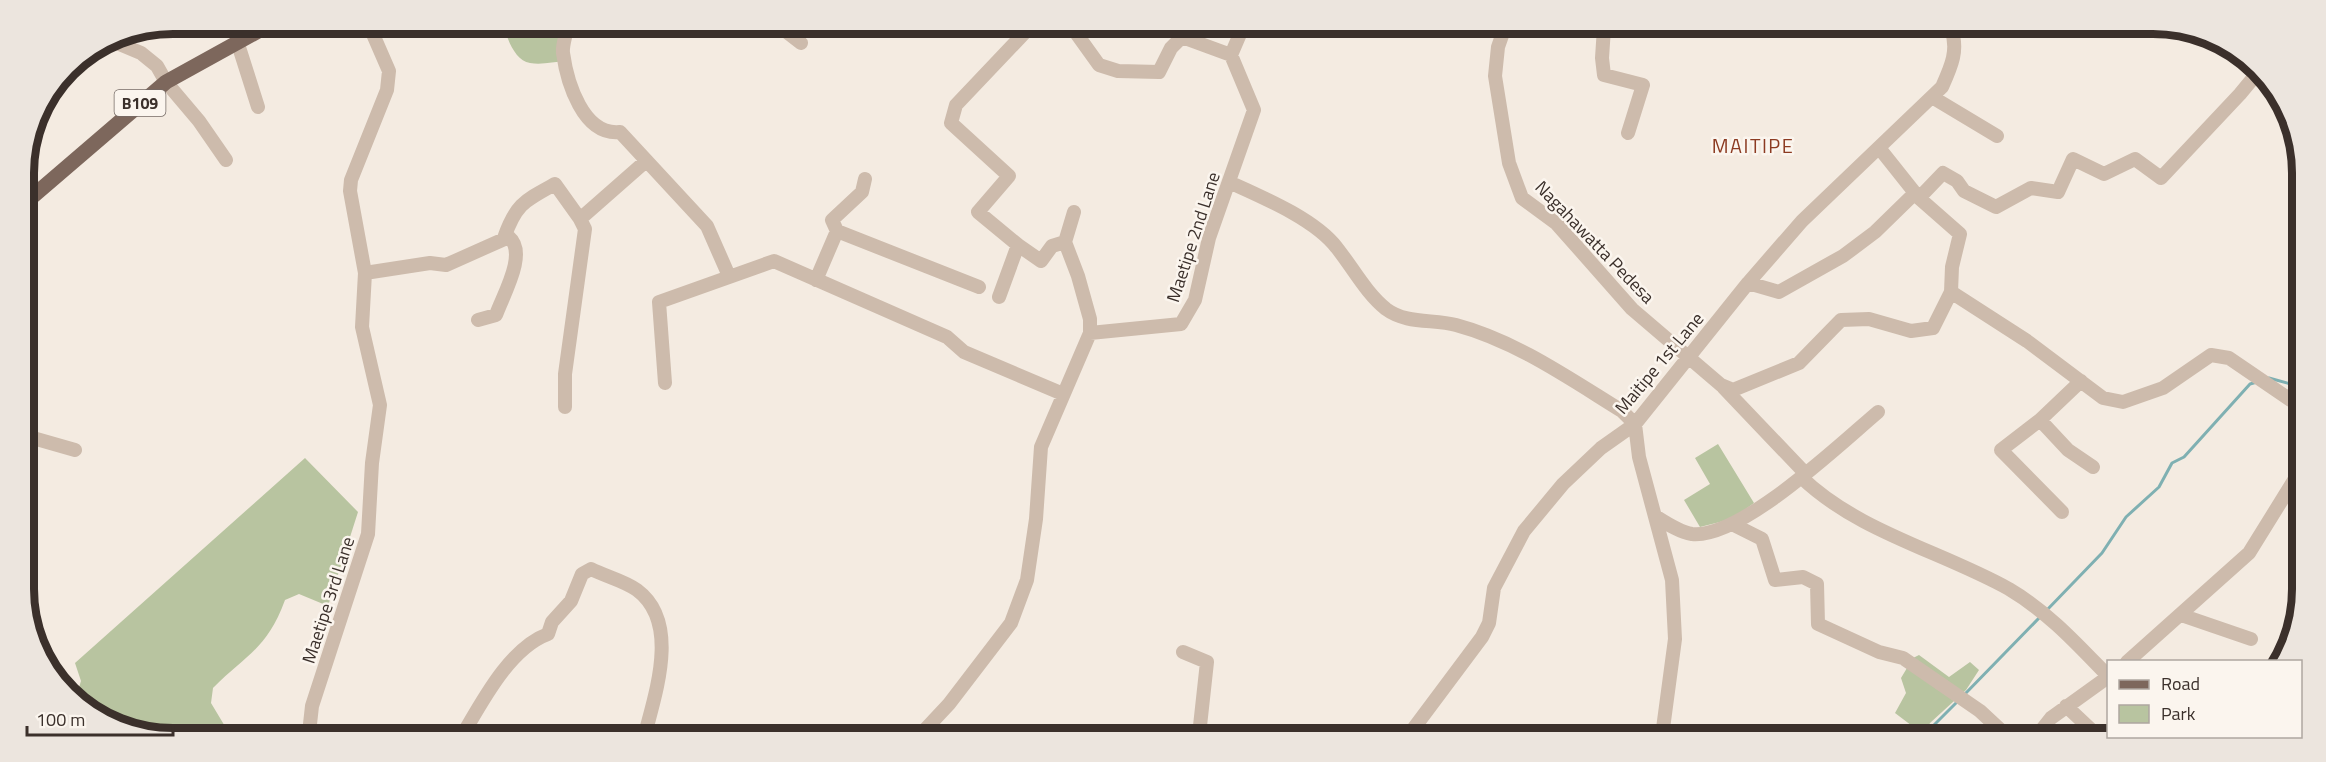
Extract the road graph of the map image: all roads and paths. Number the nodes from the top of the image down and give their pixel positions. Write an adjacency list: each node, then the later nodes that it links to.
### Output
1 (1240, 34): 14 (street)
2 (1502, 34): 43 (street, Nagahawatta Pedesa)
3 (1604, 34): 19 (street)
4 (1953, 34): 17 (street, Maitipe 1st Lane)
5 (253, 35): 11 (main road, B109)
6 (374, 35): 34 (street, Maetipe 3rd Lane)
7 (565, 35): 23 (street)
8 (790, 35): 12 (street)
9 (1022, 35): 33 (street)
10 (1077, 35): 14 (street)
11 (238, 44): 16 (main road, B109); 18 (street)
12 (801, 44)
13 (121, 45): 16 (street)
14 (1231, 55): 25 (street, Maetipe 2nd Lane)
15 (2253, 78): 27 (street)
16 (166, 82): 22 (street); 26 (main road, B109)
17 (1932, 98): 20 (street); 21 (street, Maitipe 1st Lane)
18 (258, 107)
19 (1628, 133)
20 (1997, 135)
21 (1880, 150): 27 (street); 37 (street, Maitipe 1st Lane)
22 (226, 160)
23 (646, 161): 29 (street); 35 (street)
24 (865, 179): 30 (street)
25 (1229, 183): 42 (street, Maetipe 2nd Lane); 53 (street)
26 (35, 194)
27 (1917, 196): 37 (street); 39 (street)
28 (1074, 212): 32 (street)
29 (580, 219): 31 (street); 50 (street)
30 (837, 231): 36 (street); 38 (street)
31 (504, 238): 34 (street); 41 (street)
32 (1065, 242): 33 (street); 42 (street)
33 (1018, 245): 40 (street)
34 (365, 273): 75 (street, Maetipe 3rd Lane)
35 (729, 276): 36 (street); 46 (street)
36 (816, 280): 48 (street)
37 (1748, 283): 43 (street, Maitipe 1st Lane)
38 (979, 287)
39 (1951, 292): 45 (street); 47 (street)
40 (999, 297)
41 (478, 320)
42 (1090, 333): 48 (street)
43 (1690, 358): 47 (street, Nagahawatta Pedesa); 53 (street, Maitipe 1st Lane)
44 (997, 360): 48 (street)
45 (2081, 381): 49 (street); 52 (street)
46 (665, 383)
47 (1722, 385): 57 (street, Nagahawatta Pedesa)
48 (1064, 392): 78 (street)
49 (2292, 401)
50 (565, 406)
51 (1878, 412): 57 (street)
52 (2040, 420): 56 (street); 59 (street)
53 (1635, 424): 60 (street); 70 (street, Maitipe 1st Lane)
54 (34, 438): 55 (street)
55 (75, 450)
56 (2093, 467)
57 (1803, 475): 61 (street); 66 (street, Nagahawatta Pedesa)
58 (2292, 484): 62 (street)
59 (2062, 512)
60 (1655, 516): 61 (street); 71 (street)
61 (1734, 525): 72 (street)
62 (2181, 615): 63 (street); 65 (street)
63 (2251, 639)
64 (1183, 652): 69 (street)
65 (2129, 660)
66 (2107, 674)
67 (2107, 677): 68 (street)
68 (2066, 706): 73 (street); 74 (street)
69 (1200, 727)
70 (1415, 727)
71 (1663, 727)
72 (1997, 727)
73 (2044, 727)
74 (2088, 727)
75 (310, 728)
76 (467, 728): 77 (street)
77 (647, 728)
78 (927, 728)

